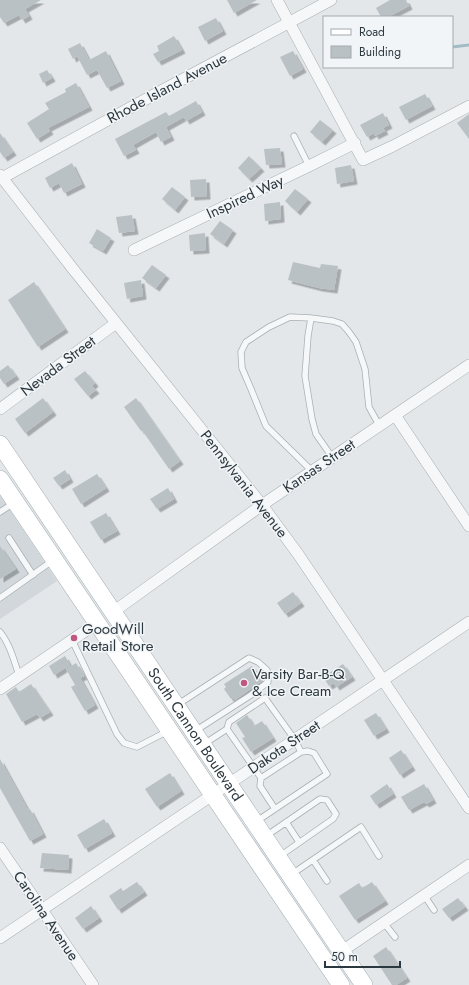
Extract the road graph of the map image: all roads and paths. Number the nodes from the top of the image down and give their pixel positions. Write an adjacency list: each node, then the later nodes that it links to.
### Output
1 (277, 0): 3 (street)
2 (332, 0): 3 (street, Rhode Island Avenue)
3 (290, 23): 6 (street); 8 (street, Rhode Island Avenue)
4 (469, 106): 6 (street)
5 (294, 136): 7 (lane)
6 (355, 143): 7 (street, Inspired Way)
7 (310, 166): 9 (street, Inspired Way)
8 (1, 176): 11 (street, Pennsylvania Avenue)
9 (134, 250)
10 (311, 318): 15 (lane); 17 (lane); 18 (lane)
11 (116, 323): 13 (street, Nevada Street); 21 (street, Pennsylvania Avenue)
12 (469, 365): 14 (street, Kansas Street)
13 (0, 409)
14 (395, 415): 15 (street, Kansas Street); 23 (street)
15 (379, 425): 17 (street, Kansas Street)
16 (0, 444): 28 (main road, South Cannon Boulevard)
17 (332, 457): 18 (street, Kansas Street)
18 (312, 471): 21 (street, Kansas Street)
19 (0, 479): 20 (main road, South Cannon Boulevard)
20 (15, 502): 22 (lane); 25 (main road, South Cannon Boulevard)
21 (262, 505): 28 (street, Kansas Street); 34 (street, Pennsylvania Avenue)
22 (0, 512)
23 (469, 526)
24 (9, 538): 26 (lane)
25 (54, 560): 26 (lane); 30 (main road, South Cannon Boulevard)
26 (33, 575): 27 (lane)
27 (0, 598)
28 (113, 612): 36 (main road, South Cannon Boulevard)
29 (469, 622): 34 (street, Dakota Street)
30 (97, 623): 32 (street); 38 (main road, South Cannon Boulevard)
31 (0, 632): 33 (lane)
32 (72, 640): 33 (street); 38 (lane)
33 (19, 676): 35 (street)
34 (384, 680): 40 (street, Dakota Street); 46 (street, Pennsylvania Avenue)
35 (0, 688)
36 (176, 705): 39 (main road, South Cannon Boulevard); 39 (lane)
37 (227, 729): 39 (lane); 40 (lane); 42 (lane)
38 (170, 731): 45 (main road, South Cannon Boulevard)
39 (198, 739): 44 (main road, South Cannon Boulevard)
40 (295, 740): 41 (lane); 42 (street, Dakota Street)
41 (301, 752): 43 (lane); 47 (lane)
42 (253, 767): 43 (lane); 44 (street, Dakota Street)
43 (261, 778): 47 (lane)
44 (229, 784): 45 (street, Dakota Street); 49 (main road, South Cannon Boulevard)
45 (212, 794): 60 (street, Dakota Street); 67 (main road, South Cannon Boulevard)
46 (469, 808)
47 (275, 809): 49 (lane)
48 (286, 822): 50 (lane); 51 (lane); 51 (lane)
49 (255, 823): 50 (main road, South Cannon Boulevard)
50 (264, 837): 54 (main road, South Cannon Boulevard)
51 (300, 842): 54 (lane)
52 (0, 848): 60 (street, Carolina Avenue)
53 (379, 856): 55 (lane)
54 (278, 857): 57 (main road, South Cannon Boulevard)
55 (313, 860): 57 (lane); 58 (lane)
56 (469, 865): 59 (street)
57 (290, 876): 65 (main road, South Cannon Boulevard)
58 (328, 881)
59 (424, 895): 61 (lane); 62 (street)
60 (42, 910): 64 (street, Dakota Street); 66 (street, Carolina Avenue)
61 (434, 910)
62 (384, 922): 63 (lane); 65 (street)
63 (395, 937)
64 (0, 938)
65 (342, 951): 68 (main road, South Cannon Boulevard)
66 (93, 985)
67 (341, 985)
68 (364, 985)

